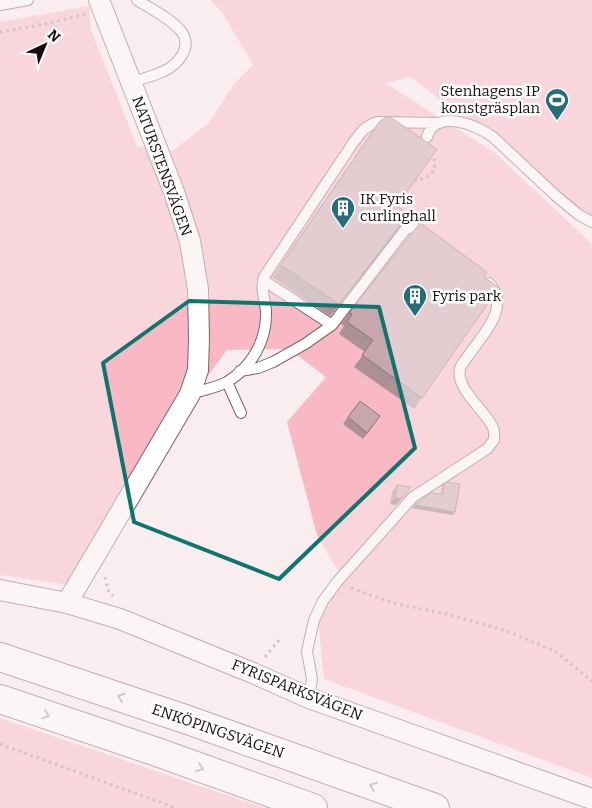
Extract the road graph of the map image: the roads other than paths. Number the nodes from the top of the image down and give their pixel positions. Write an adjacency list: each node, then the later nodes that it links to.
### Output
1 (28, 0): 4 (lane)
2 (137, 0): 5 (lane)
3 (101, 4): 5 (street, NATURSTENSVÄGEN)
4 (0, 5)
5 (131, 82): 15 (street, NATURSTENSVÄGEN)
6 (440, 123): 7 (lane); 8 (lane); 11 (lane)
7 (427, 138)
8 (592, 222)
9 (436, 244): 12 (lane)
10 (480, 276): 20 (lane)
11 (263, 280): 12 (lane); 13 (lane)
12 (332, 325): 13 (lane)
13 (240, 371): 14 (lane)
14 (227, 382): 15 (lane); 16 (lane)
15 (190, 394): 18 (street, NATURSTENSVÄGEN)
16 (241, 413)
17 (0, 590): 18 (street, FYRISPARKSVÄGEN)
18 (67, 603): 20 (street, FYRISPARKSVÄGEN)
19 (0, 657): 24 (main road, ENKÖPINGSVÄGEN, one-way to 19)
20 (309, 698): 22 (street, FYRISPARKSVÄGEN)
21 (0, 699): 23 (main road, one-way to 23)
22 (592, 799)
23 (313, 808)
24 (435, 808)

